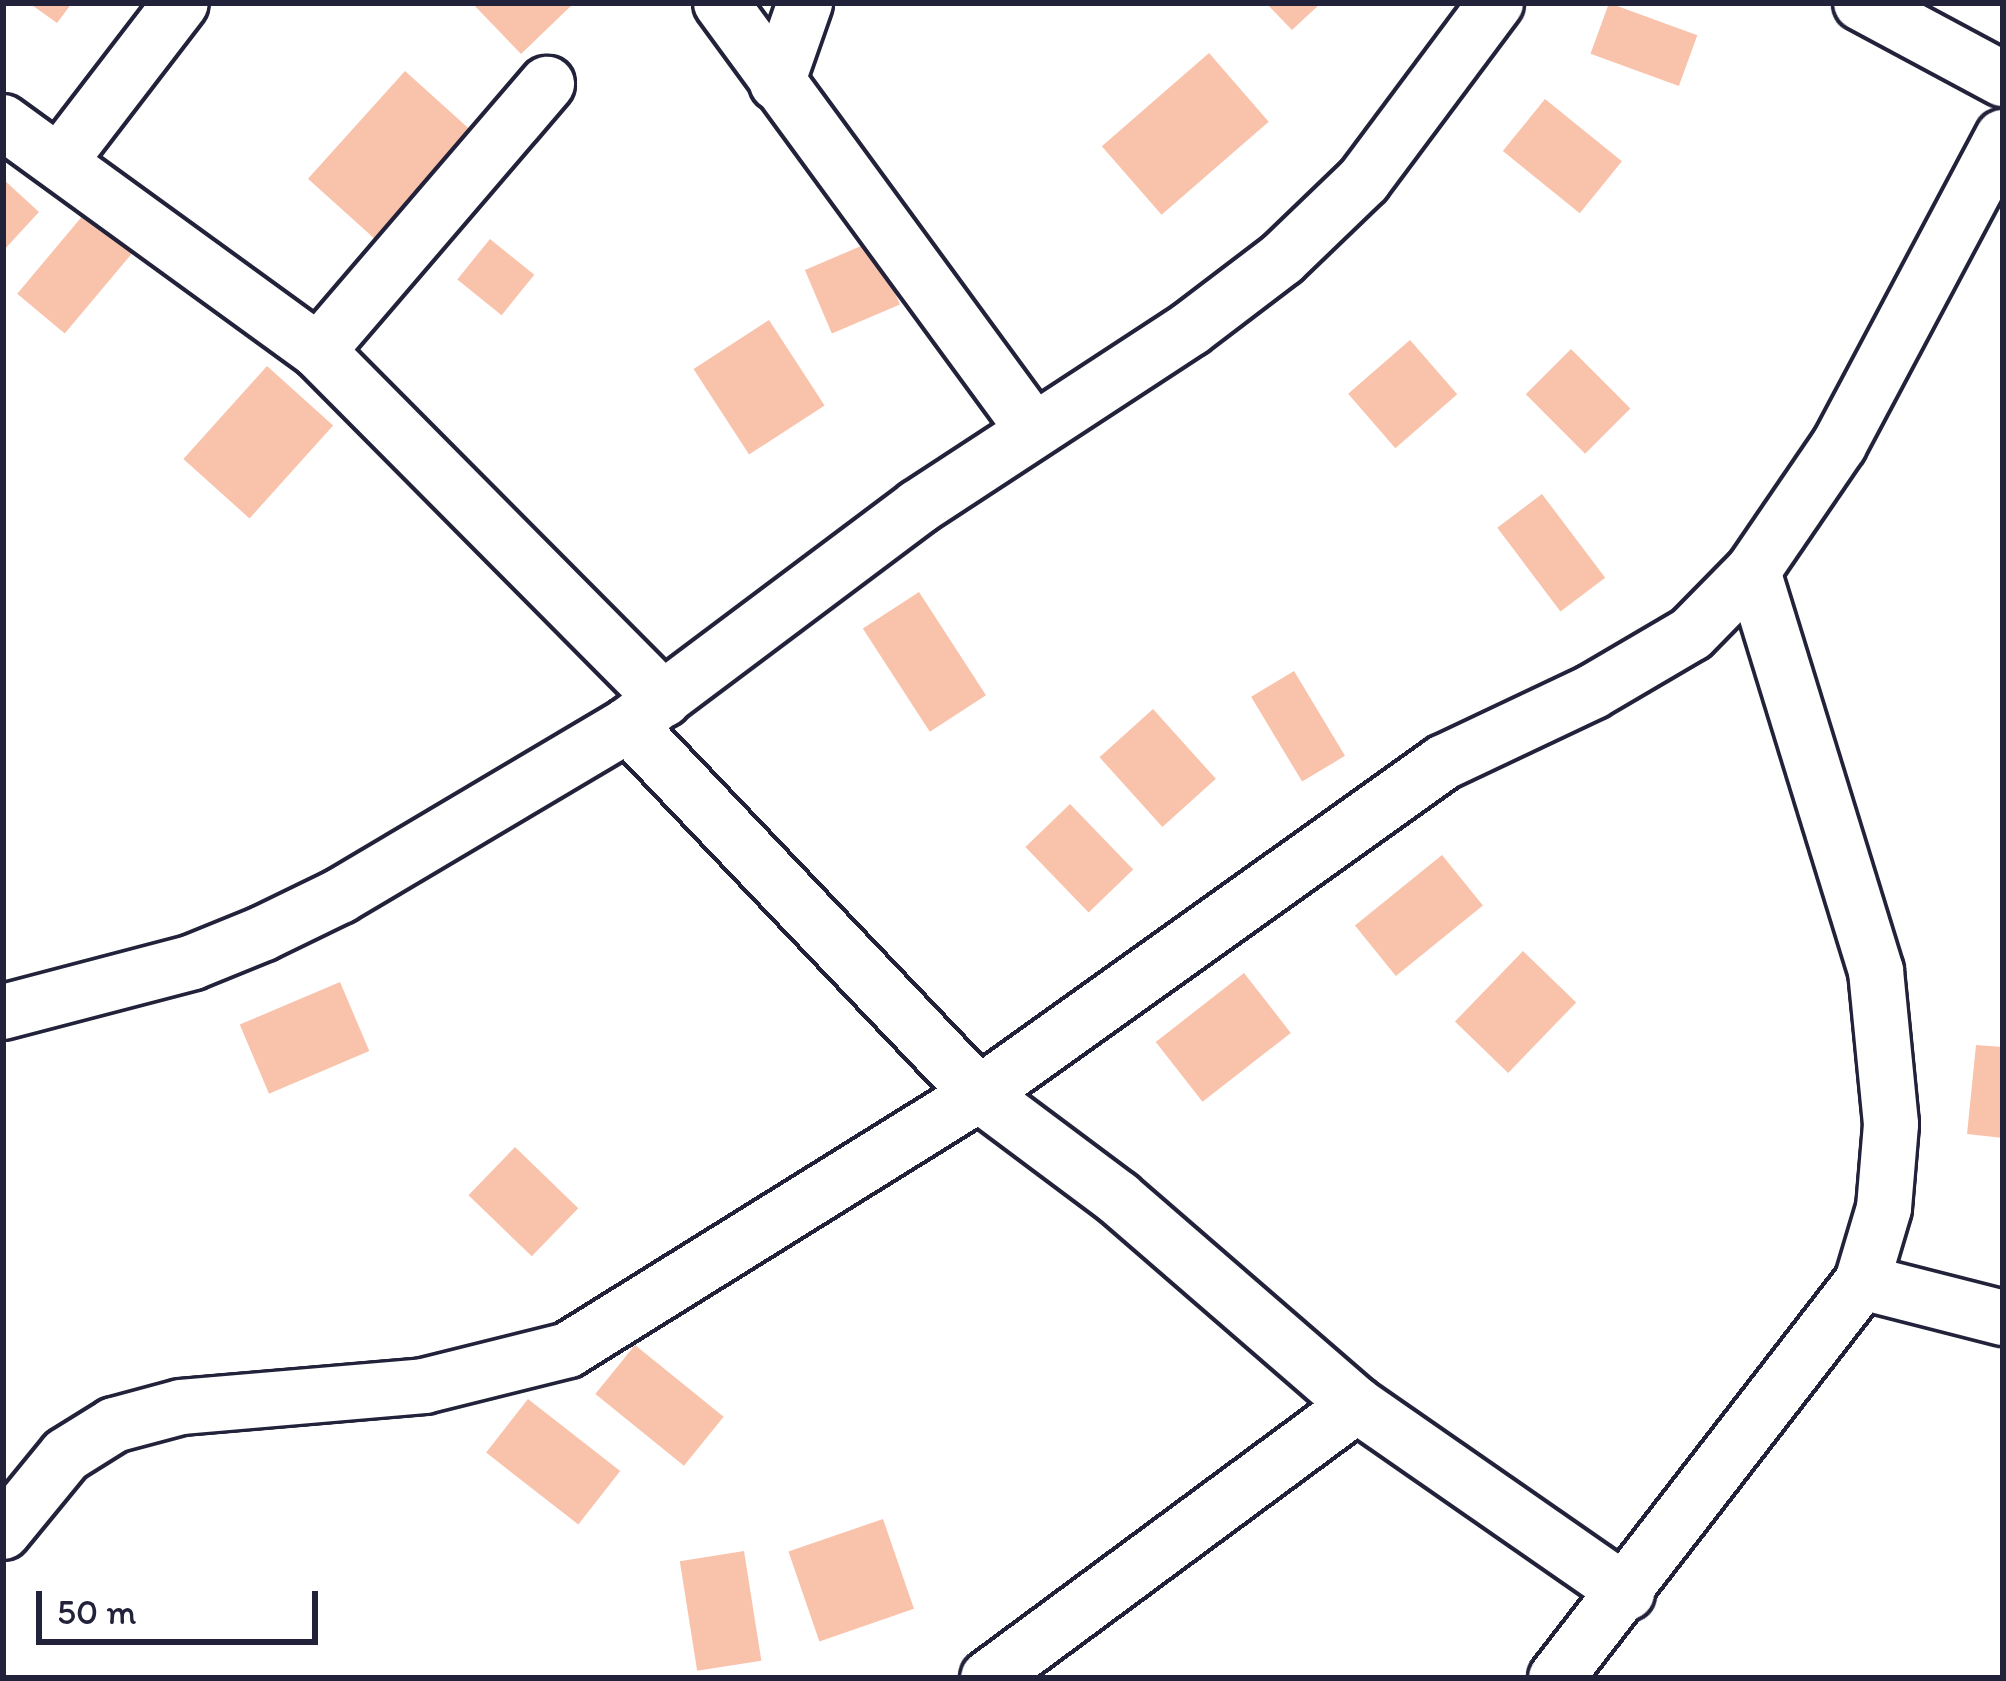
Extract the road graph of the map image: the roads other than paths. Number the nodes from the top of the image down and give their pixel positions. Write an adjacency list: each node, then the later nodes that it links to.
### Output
1 (181, 3): 11 (street)
2 (721, 3): 7 (street)
3 (805, 3): 7 (street)
4 (1496, 3): 13 (street)
5 (1862, 3): 6 (street)
6 (2003, 80)
7 (777, 83): 13 (street)
8 (547, 84): 12 (street)
9 (3, 122): 11 (street)
10 (2003, 137): 14 (street)
11 (62, 158): 12 (street)
12 (318, 351): 15 (street)
13 (1032, 428): 15 (street)
14 (1753, 571): 17 (street); 18 (street)
15 (646, 712): 16 (street); 17 (street)
16 (3, 1012)
17 (979, 1094): 20 (street); 21 (street)
18 (1862, 1282): 19 (street); 22 (street)
19 (2003, 1318)
20 (1357, 1405): 22 (street); 23 (street)
21 (3, 1532)
22 (1627, 1594): 24 (street)
23 (988, 1678)
24 (1556, 1678)

